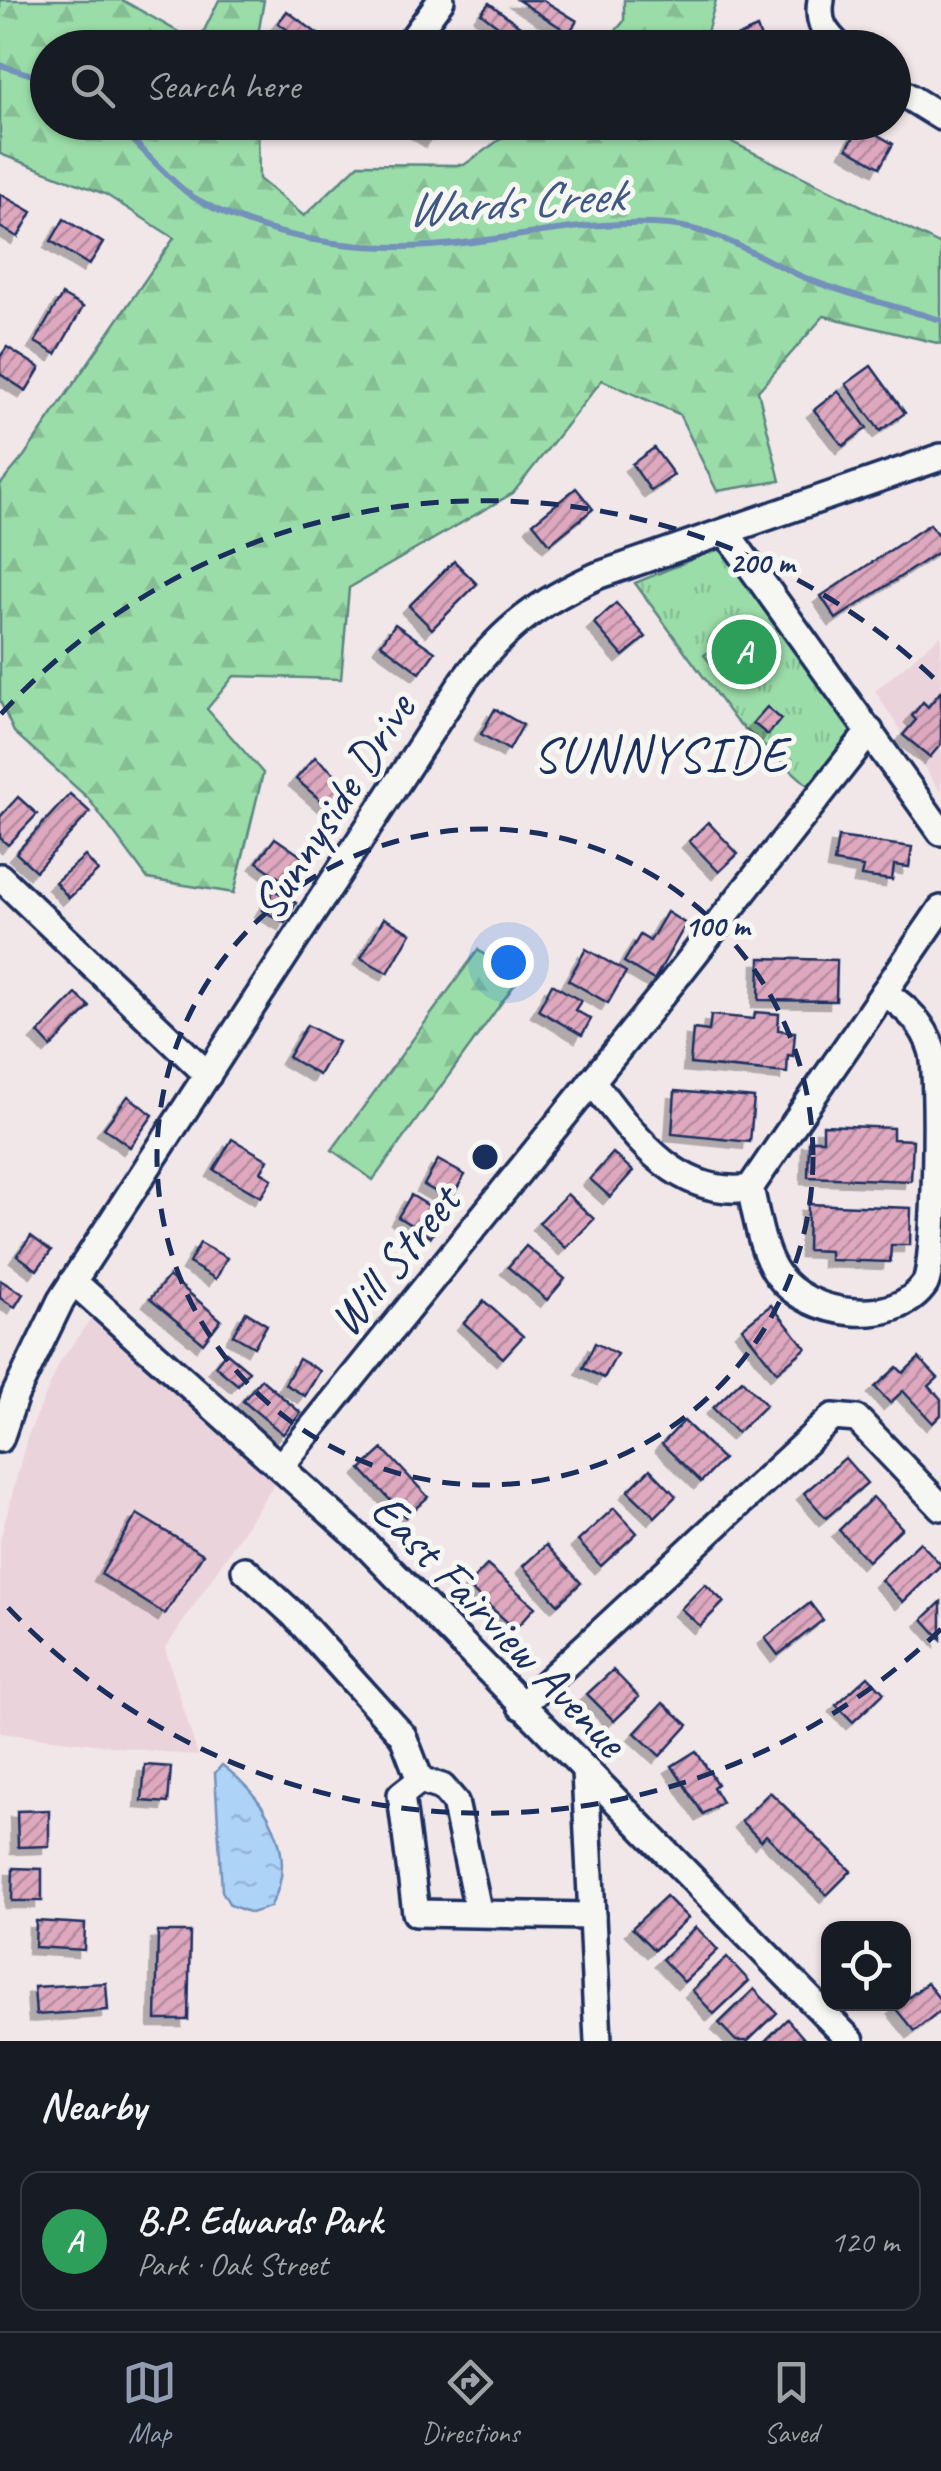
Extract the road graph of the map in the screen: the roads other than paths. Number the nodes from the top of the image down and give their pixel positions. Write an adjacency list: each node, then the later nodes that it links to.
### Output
1 (441, 0): 3 (street)
2 (821, 0): 4 (street)
3 (419, 30)
4 (823, 30)
5 (911, 98): 6 (street)
6 (941, 116)
7 (941, 457): 8 (street, Sunnyside Drive)
8 (726, 532): 9 (street); 14 (street, Sunnyside Drive)
9 (870, 731): 10 (street); 15 (street, Will Street)
10 (941, 832)
11 (0, 877): 14 (street)
12 (941, 909): 13 (street)
13 (884, 992): 16 (street); 16 (street)
14 (208, 1075): 17 (street, Sunnyside Drive)
15 (592, 1081): 16 (street); 19 (street, Will Street)
16 (750, 1188)
17 (73, 1281): 18 (street, Sunnyside Drive); 19 (street, East Fairview Avenue)
18 (1, 1431)
19 (281, 1466): 22 (street, East Fairview Avenue)
20 (941, 1507): 22 (street)
21 (245, 1570): 24 (street)
22 (521, 1706): 23 (street, East Fairview Avenue)
23 (585, 1771): 26 (street); 28 (street, East Fairview Avenue)
24 (420, 1780): 25 (street); 25 (street)
25 (478, 1914): 26 (street)
26 (592, 1916): 27 (street)
27 (598, 2041)
28 (851, 2041)

